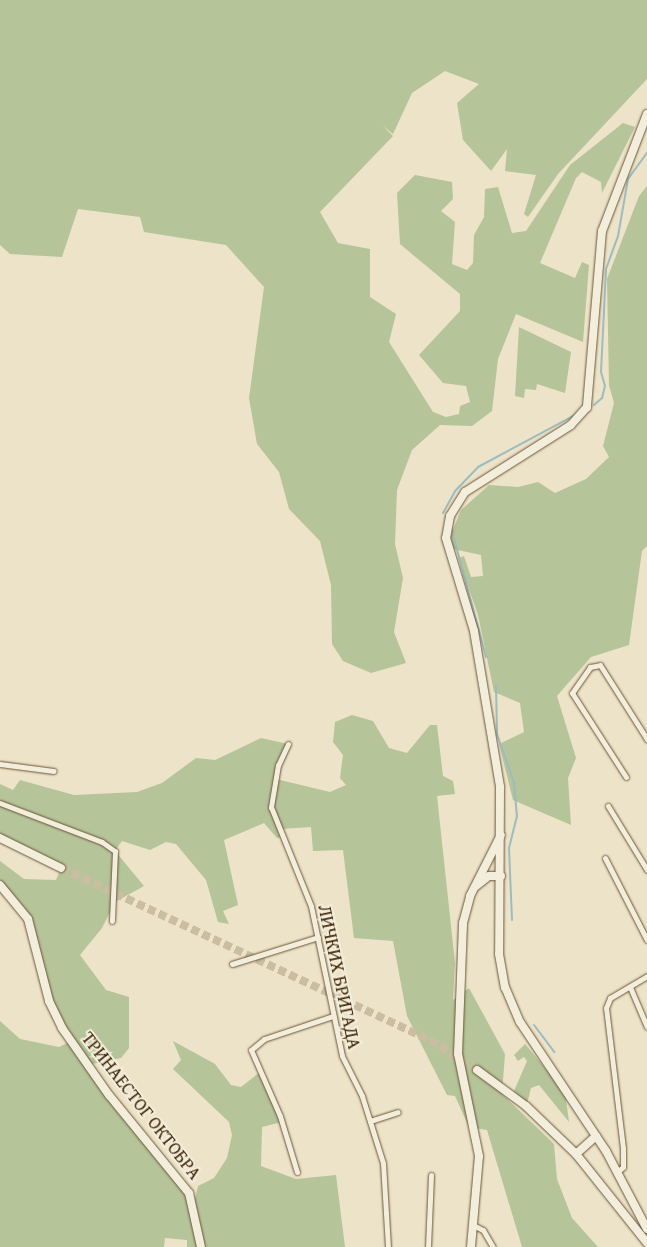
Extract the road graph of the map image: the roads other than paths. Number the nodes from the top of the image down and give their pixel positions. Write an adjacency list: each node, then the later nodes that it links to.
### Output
1 (647, 114): 9 (main road)
2 (647, 739): 6 (street)
3 (288, 744): 19 (street, ЛИЧКИХ БРИГАДА)
4 (0, 764): 5 (street)
5 (54, 771)
6 (626, 777)
7 (0, 802): 18 (street)
8 (608, 806): 13 (street)
9 (503, 831): 14 (main road); 15 (main road)
10 (0, 838): 12 (main road)
11 (605, 858): 20 (street)
12 (61, 868)
13 (647, 870)
14 (482, 871): 15 (main road); 17 (main road)
15 (501, 874): 17 (main road); 29 (main road)
16 (0, 885): 37 (main road, ТРИНАЕСТОГ ОКТОБРА)
17 (474, 888): 34 (main road)
18 (112, 921)
19 (318, 937): 21 (street); 24 (street, ЛИЧКИХ БРИГАДА)
20 (647, 940)
21 (232, 964)
22 (647, 976): 23 (street)
23 (630, 987): 25 (street); 32 (street)
24 (333, 1016): 28 (street, ЛИЧКИХ БРИГАДА); 31 (street)
25 (647, 1027)
26 (477, 1070): 30 (main road)
27 (398, 1112): 28 (street)
28 (370, 1121): 38 (street, ЛИЧКИХ БРИГАДА)
29 (596, 1136): 30 (main road); 32 (main road)
30 (576, 1154): 36 (main road)
31 (297, 1172)
32 (616, 1173): 35 (main road)
33 (431, 1175): 39 (street)
34 (473, 1225): 40 (main road); 41 (street)
35 (647, 1229)
36 (647, 1243)
37 (202, 1247)
38 (388, 1247)
39 (428, 1247)
40 (471, 1247)
41 (493, 1247)

